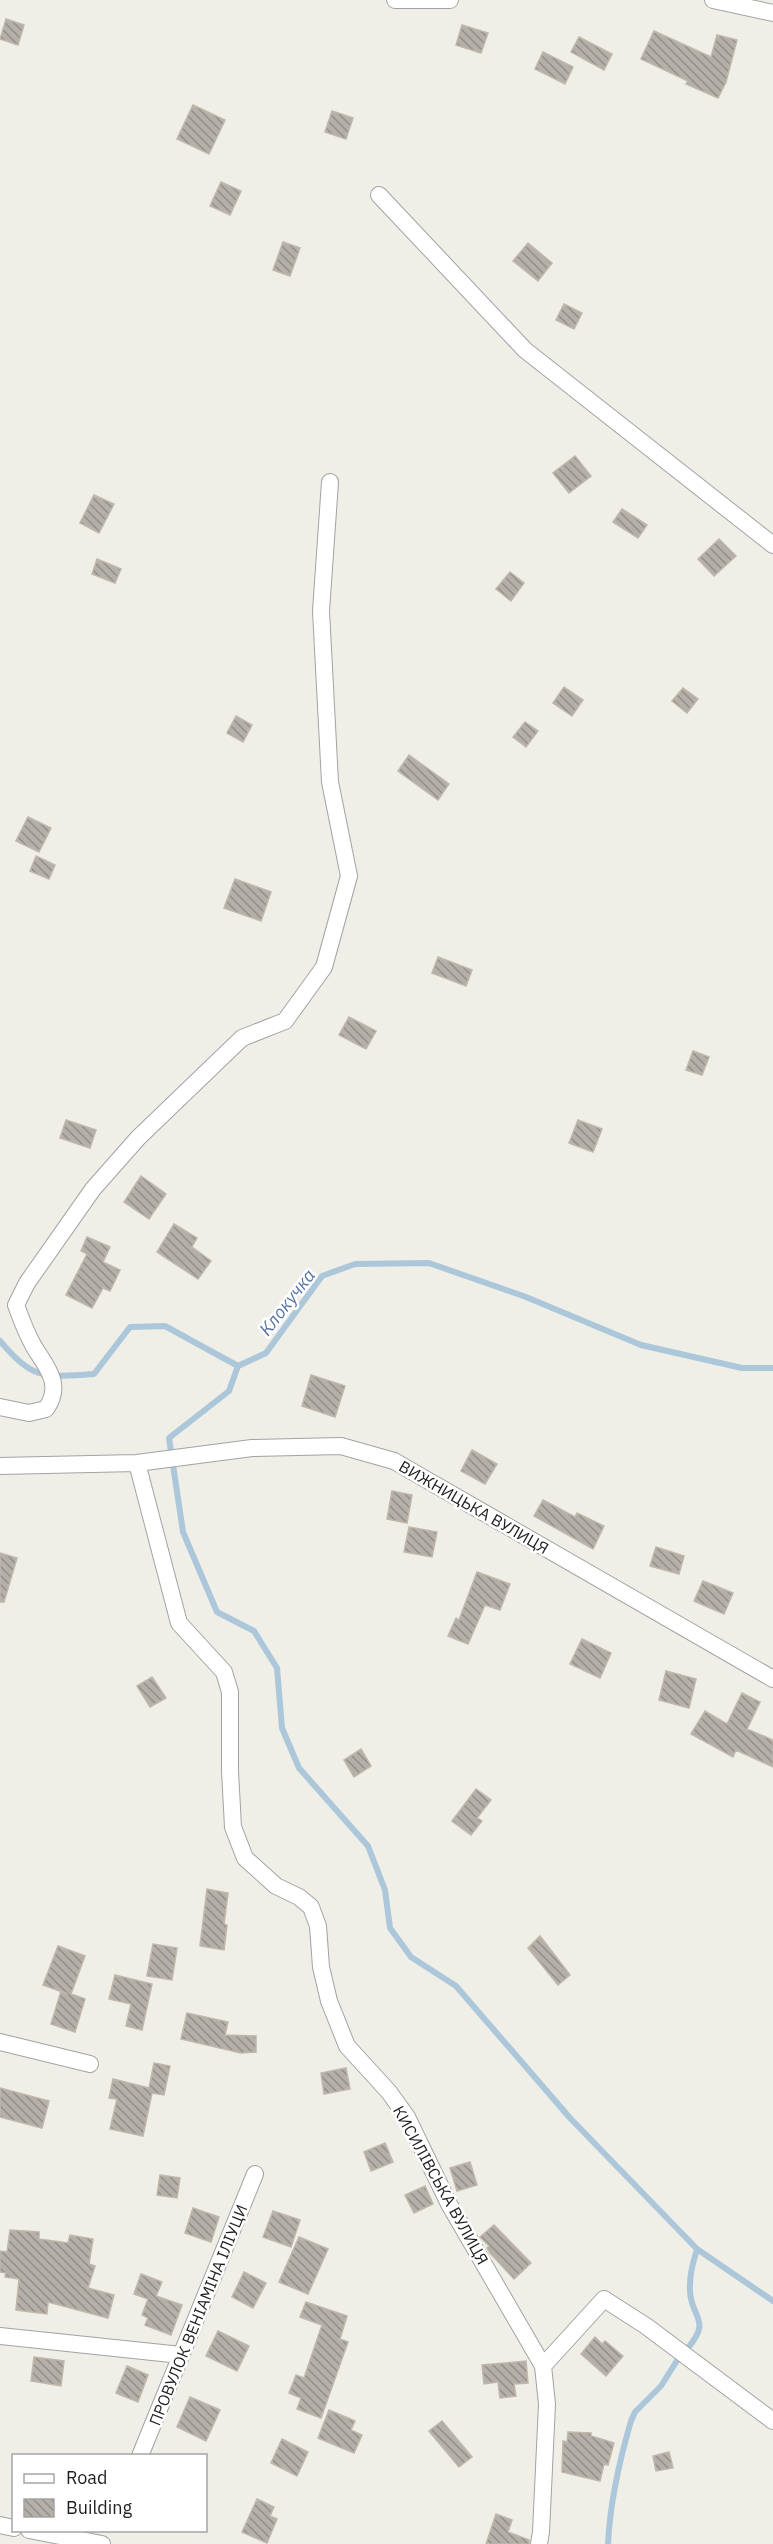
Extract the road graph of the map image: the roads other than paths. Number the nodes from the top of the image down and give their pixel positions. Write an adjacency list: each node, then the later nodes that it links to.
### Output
1 (450, 0): 3 (street)
2 (713, 0): 4 (street)
3 (401, 1)
4 (773, 13)
5 (379, 195): 7 (street)
6 (330, 482): 8 (street)
7 (773, 544)
8 (0, 1407)
9 (144, 1462): 10 (street, ВИЖНИЦЬКА ВУЛИЦЯ); 11 (street, ВИЖНИЦЬКА ВУЛИЦЯ); 17 (street, КИСИЛІВСЬКА ВУЛИЦЯ)
10 (0, 1466)
11 (773, 1679)
12 (0, 2042): 13 (street)
13 (90, 2064)
14 (255, 2174): 16 (street, ПРОВУЛОК ВЕНІАМІНА ІЛІУЦИ)
15 (0, 2336): 16 (street)
16 (180, 2355): 19 (street, ПРОВУЛОК ВЕНІАМІНА ІЛІУЦИ)
17 (543, 2366): 18 (street); 22 (street, КИСИЛІВСЬКА ВУЛИЦЯ)
18 (773, 2421)
19 (141, 2454)
20 (39, 2532): 21 (street)
21 (102, 2544)
22 (539, 2544)

